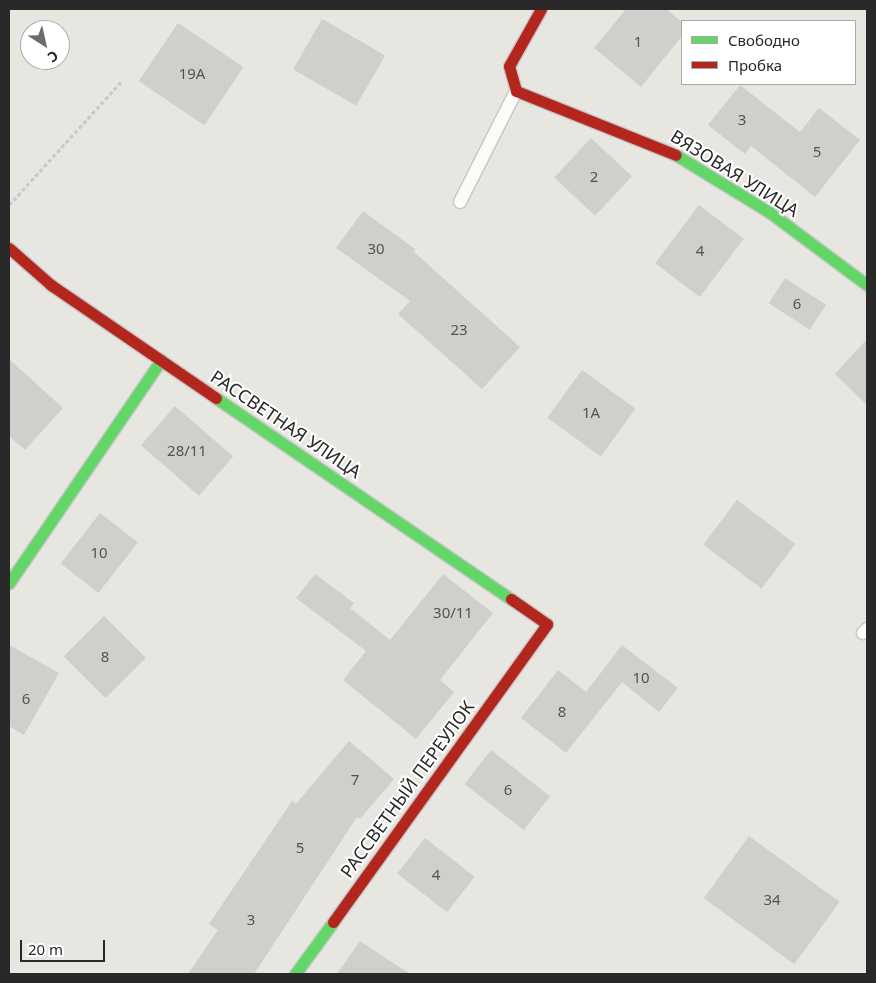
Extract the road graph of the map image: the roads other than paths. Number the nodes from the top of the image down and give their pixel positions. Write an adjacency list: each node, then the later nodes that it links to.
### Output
1 (541, 9): 2 (street)
2 (516, 91): 3 (lane); 5 (street, ВЯЗОВАЯ УЛИЦА)
3 (460, 202)
4 (9, 248): 6 (street, РАССВЕТНАЯ УЛИЦА)
5 (867, 285)
6 (161, 360): 7 (street); 8 (street, РАССВЕТНАЯ УЛИЦА)
7 (9, 583)
8 (547, 624): 9 (street, РАССВЕТНЫЙ ПЕРЕУЛОК)
9 (295, 974)

